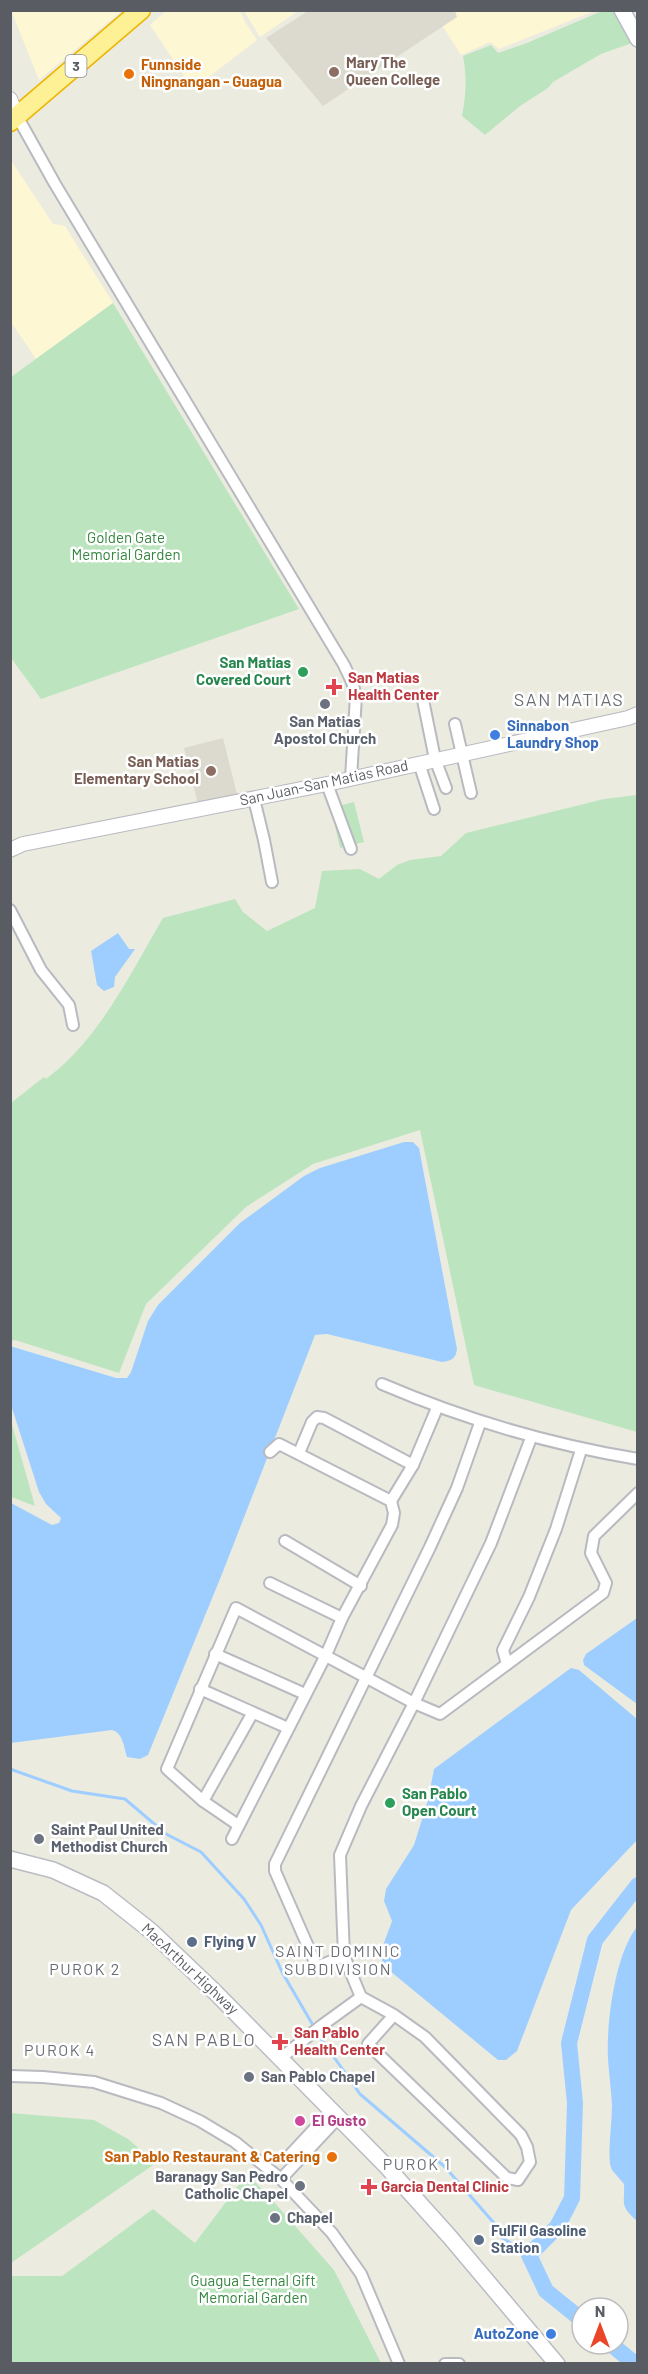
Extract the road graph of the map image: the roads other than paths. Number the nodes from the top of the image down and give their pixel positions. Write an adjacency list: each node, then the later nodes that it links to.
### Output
1 (141, 10): 5 (highway, 3)
2 (622, 10): 3 (main road)
3 (638, 39)
4 (10, 99): 5 (street)
5 (14, 119): 12 (street)
6 (423, 700): 10 (street)
7 (638, 714): 9 (street, San Juan-San Matias Road)
8 (455, 724): 9 (street)
9 (462, 754): 10 (street, San Juan-San Matias Road); 15 (street)
10 (435, 759): 11 (street, San Juan-San Matias Road); 14 (street)
11 (419, 763): 12 (street, San Juan-San Matias Road); 17 (street)
12 (351, 778): 13 (street, San Juan-San Matias Road)
13 (327, 784): 16 (street, San Juan-San Matias Road); 18 (street)
14 (446, 788)
15 (471, 794)
16 (254, 799): 19 (street, San Juan-San Matias Road); 20 (street)
17 (434, 808)
18 (351, 849)
19 (10, 850)
20 (272, 882)
21 (10, 910): 22 (street)
22 (73, 1025)
23 (382, 1384): 24 (street)
24 (437, 1408): 25 (street); 31 (street)
25 (480, 1423): 26 (street); 41 (street)
26 (531, 1438): 27 (street); 44 (street)
27 (581, 1450): 30 (street); 40 (street)
28 (270, 1452): 29 (street)
29 (299, 1453): 31 (street); 33 (street)
30 (638, 1459)
31 (412, 1465): 33 (street)
32 (638, 1493): 40 (street)
33 (392, 1501): 36 (street)
34 (285, 1541): 36 (street)
35 (270, 1583): 37 (street)
36 (360, 1586): 37 (street)
37 (342, 1618): 39 (street)
38 (215, 1653): 39 (street); 42 (street); 43 (street)
39 (326, 1655): 41 (street); 43 (street)
40 (507, 1664): 44 (street)
41 (366, 1678): 44 (street); 51 (street)
42 (200, 1689): 45 (street); 47 (street)
43 (305, 1694): 46 (street)
44 (414, 1703): 51 (street)
45 (252, 1714): 46 (street); 47 (street)
46 (288, 1728): 48 (street)
47 (203, 1801): 48 (street)
48 (238, 1826): 49 (street)
49 (232, 1839)
50 (10, 1859): 54 (main road, MacArthur Highway)
51 (344, 1956): 52 (street)
52 (361, 1997): 53 (street); 54 (street)
53 (394, 2015): 53 (street)
54 (281, 2058): 56 (main road, MacArthur Highway)
55 (10, 2076): 57 (street)
56 (335, 2115): 57 (street); 61 (main road, MacArthur Highway)
57 (281, 2179): 58 (street)
58 (399, 2364)
59 (445, 2364): 60 (street)
60 (459, 2364)
61 (557, 2364)

